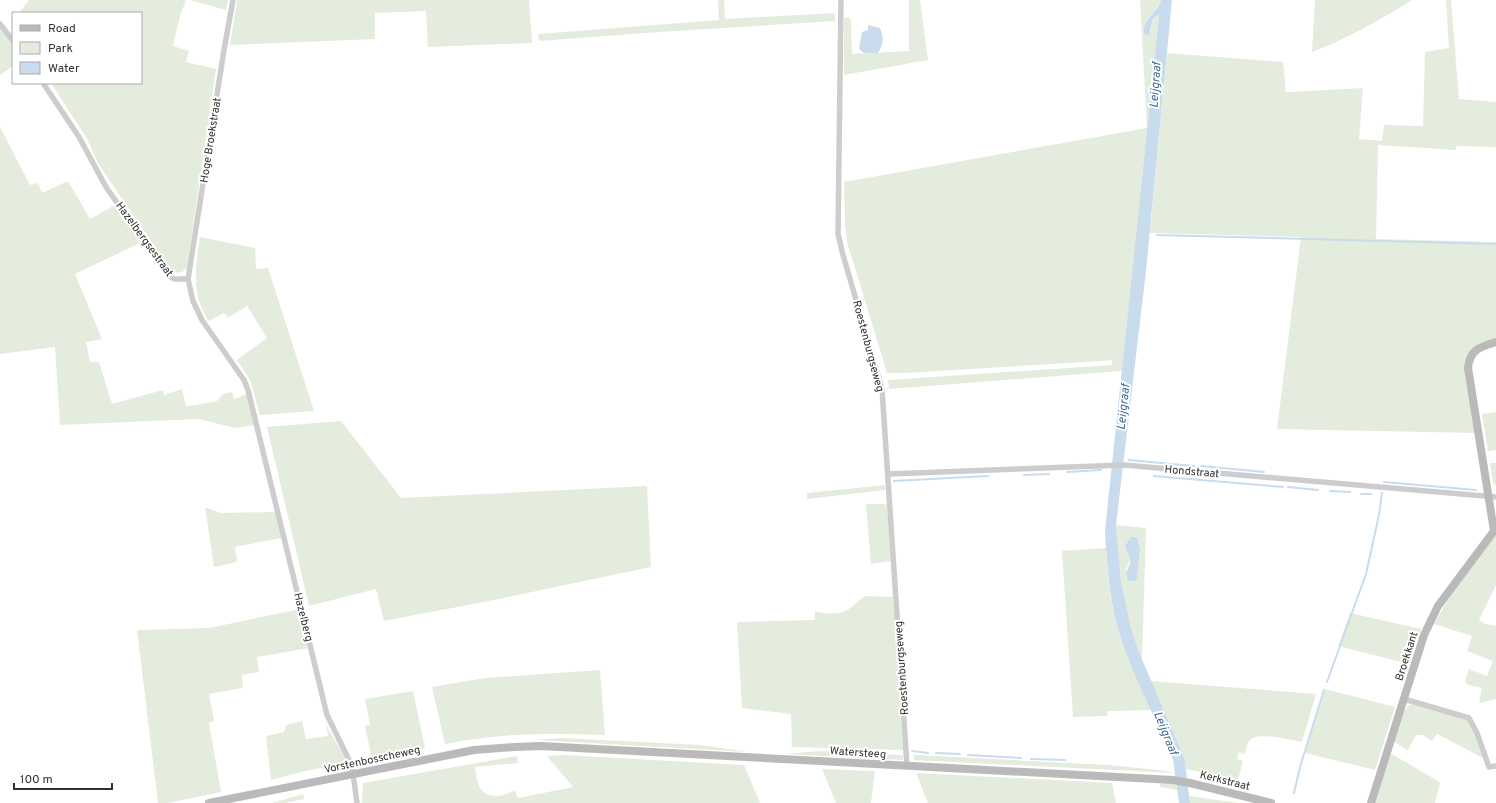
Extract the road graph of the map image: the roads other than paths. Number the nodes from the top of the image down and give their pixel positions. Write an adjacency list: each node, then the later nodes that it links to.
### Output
1 (233, 0): 6 (street, Hoge Broekstraat)
2 (841, 0): 9 (street, Roestenburgseweg)
3 (0, 24): 4 (street)
4 (12, 40)
5 (44, 84): 6 (street, Hazelbergsestraat)
6 (188, 280): 8 (street, Hazelbergsestraat)
7 (1496, 342): 10 (street, Broekkant)
8 (265, 456): 16 (street, Hazelberg)
9 (888, 474): 10 (street, Hondstraat); 14 (street, Roestenburgseweg)
10 (1493, 497): 11 (street, Broekkant)
11 (1495, 530): 12 (street, Broekkant)
12 (1404, 699): 15 (street); 21 (street, Broekkant)
13 (541, 746): 14 (street, Watersteeg); 16 (street, Vorstenbosscheweg)
14 (908, 766): 17 (street, Watersteeg)
15 (1496, 766)
16 (354, 774): 18 (street, Vorstenbosscheweg); 19 (street, Hazelberg)
17 (1173, 780): 20 (street, Kerkstraat)
18 (209, 803)
19 (357, 803)
20 (1271, 803)
21 (1371, 803)

